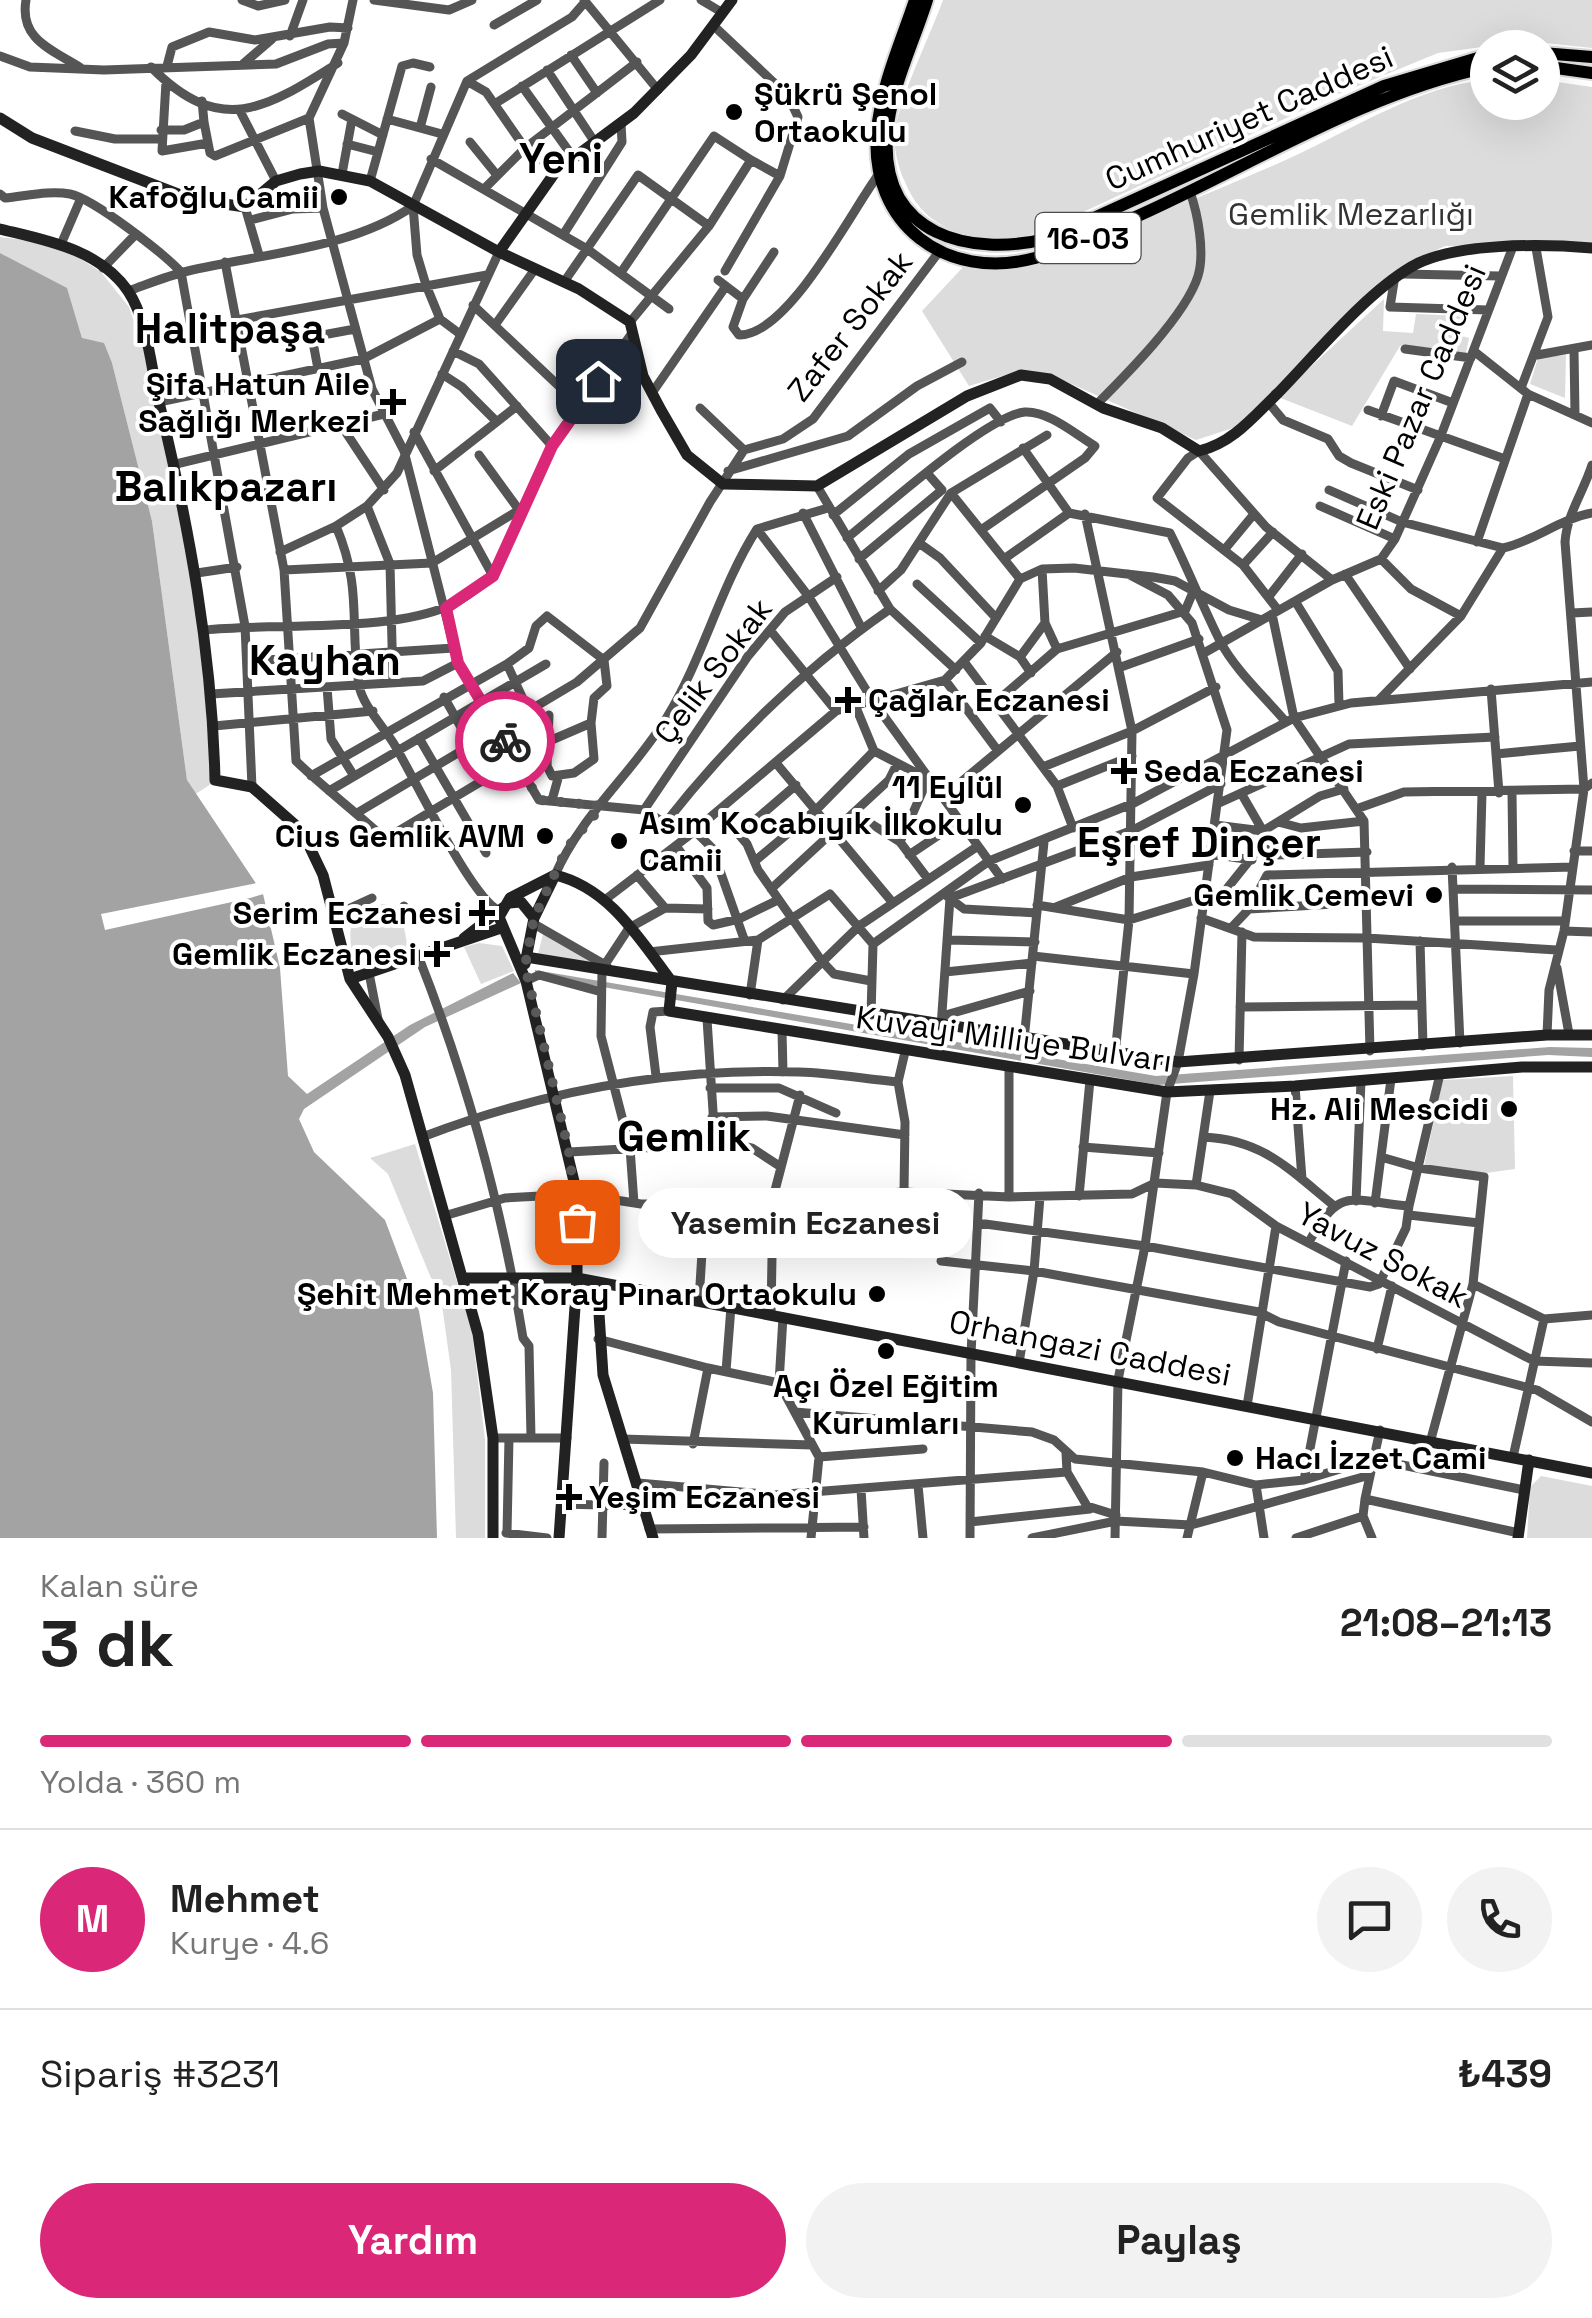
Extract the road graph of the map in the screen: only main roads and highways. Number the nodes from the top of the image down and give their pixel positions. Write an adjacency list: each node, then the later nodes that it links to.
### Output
1 (912, 0): 7 (main road, Cumhuriyet Caddesi / 16-03)
2 (927, 0): 7 (main road, Cumhuriyet Caddesi / 16-03)
3 (935, 0): 7 (main road)
4 (1560, 54): 5 (main road)
5 (1592, 57)
6 (1470, 61): 7 (main road, Cumhuriyet Caddesi / 16-03)
7 (899, 66): 9 (main road, Cumhuriyet Caddesi / 16-03)
8 (1560, 68): 10 (main road)
9 (1470, 71)
10 (1592, 72)

